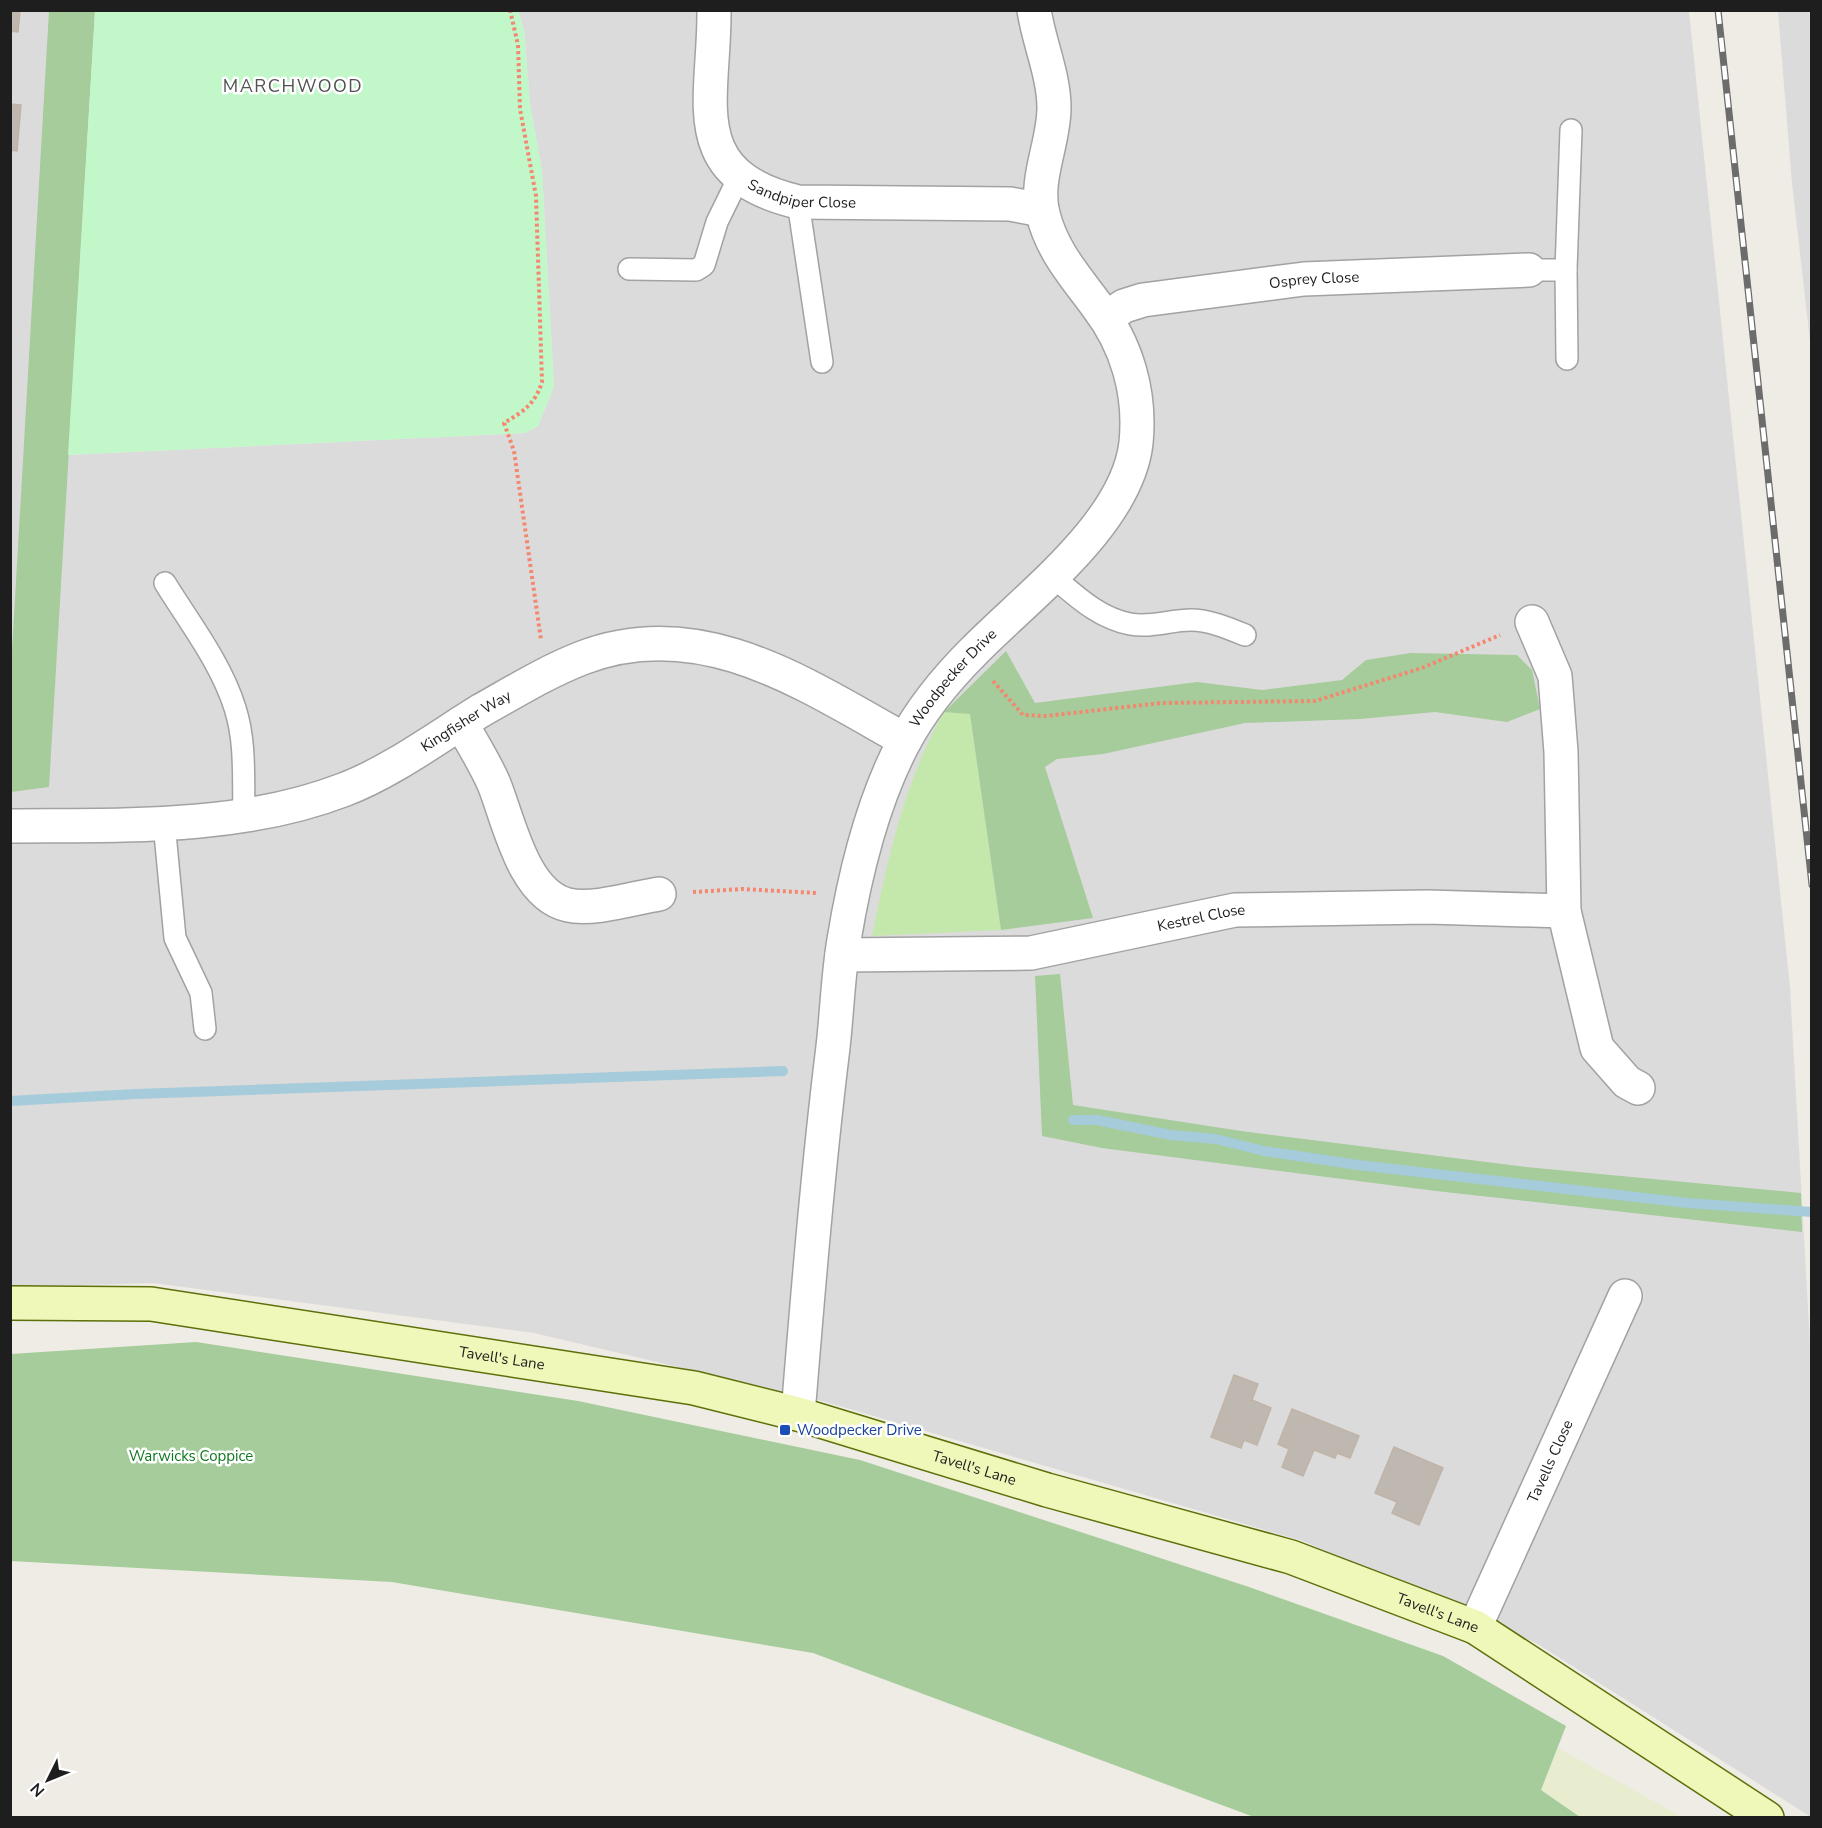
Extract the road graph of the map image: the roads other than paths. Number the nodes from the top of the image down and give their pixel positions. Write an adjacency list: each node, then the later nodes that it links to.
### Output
1 (714, 10): 4 (street, Sandpiper Close)
2 (1034, 10): 6 (street, Woodpecker Drive)
3 (1571, 130): 9 (lane)
4 (740, 175): 5 (street, Sandpiper Close); 7 (lane)
5 (798, 202): 6 (street, Sandpiper Close); 12 (lane)
6 (1042, 210): 10 (street, Woodpecker Drive)
7 (629, 269)
8 (1529, 270): 9 (lane); 10 (street, Osprey Close)
9 (1566, 270): 11 (lane)
10 (1106, 318): 13 (street, Woodpecker Drive)
11 (1567, 359)
12 (822, 362)
13 (1051, 575): 16 (lane); 18 (street, Woodpecker Drive)
14 (165, 583): 19 (lane)
15 (1532, 622): 23 (street)
16 (1245, 635)
17 (461, 723): 18 (street, Kingfisher Way); 19 (street, Kingfisher Way); 22 (street)
18 (905, 740): 24 (street, Woodpecker Drive)
19 (244, 814): 20 (street, Kingfisher Way)
20 (164, 823): 21 (street, Kingfisher Way); 25 (lane)
21 (10, 826)
22 (659, 894)
23 (1564, 911): 24 (street, Kestrel Close); 26 (street)
24 (842, 955): 29 (street, Woodpecker Drive)
25 (205, 1029)
26 (1638, 1088)
27 (1625, 1296): 30 (street, Tavells Close)
28 (10, 1303): 29 (street, Tavell's Lane)
29 (798, 1414): 30 (street, Tavell's Lane)
30 (1475, 1627): 31 (street, Tavell's Lane)
31 (1767, 1818)

